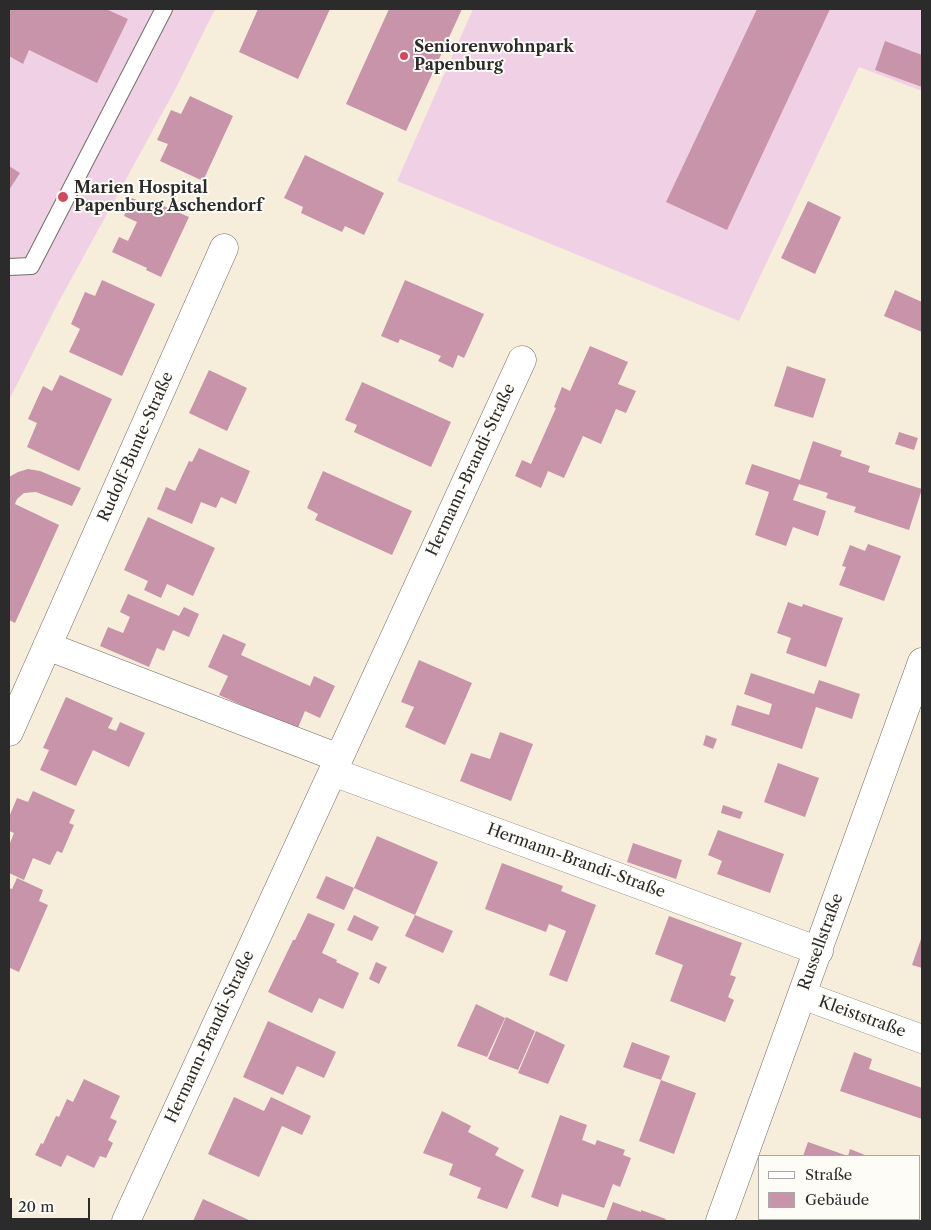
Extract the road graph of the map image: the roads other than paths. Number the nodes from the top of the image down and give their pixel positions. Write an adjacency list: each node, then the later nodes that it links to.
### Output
1 (164, 9): 3 (lane)
2 (224, 248): 5 (street, Rudolf-Bunte-Straße)
3 (9, 267)
4 (522, 360): 8 (street, Hermann-Brandi-Straße)
5 (47, 646): 7 (street, Rudolf-Bunte-Straße); 8 (street)
6 (922, 662): 9 (street, Russellstraße)
7 (9, 732)
8 (336, 765): 9 (street, Hermann-Brandi-Straße); 12 (street, Hermann-Brandi-Straße)
9 (819, 951): 10 (street, Russellstraße)
10 (802, 995): 11 (street, Kleiststraße); 13 (street, Russellstraße)
11 (922, 1039)
12 (126, 1221)
13 (720, 1221)

